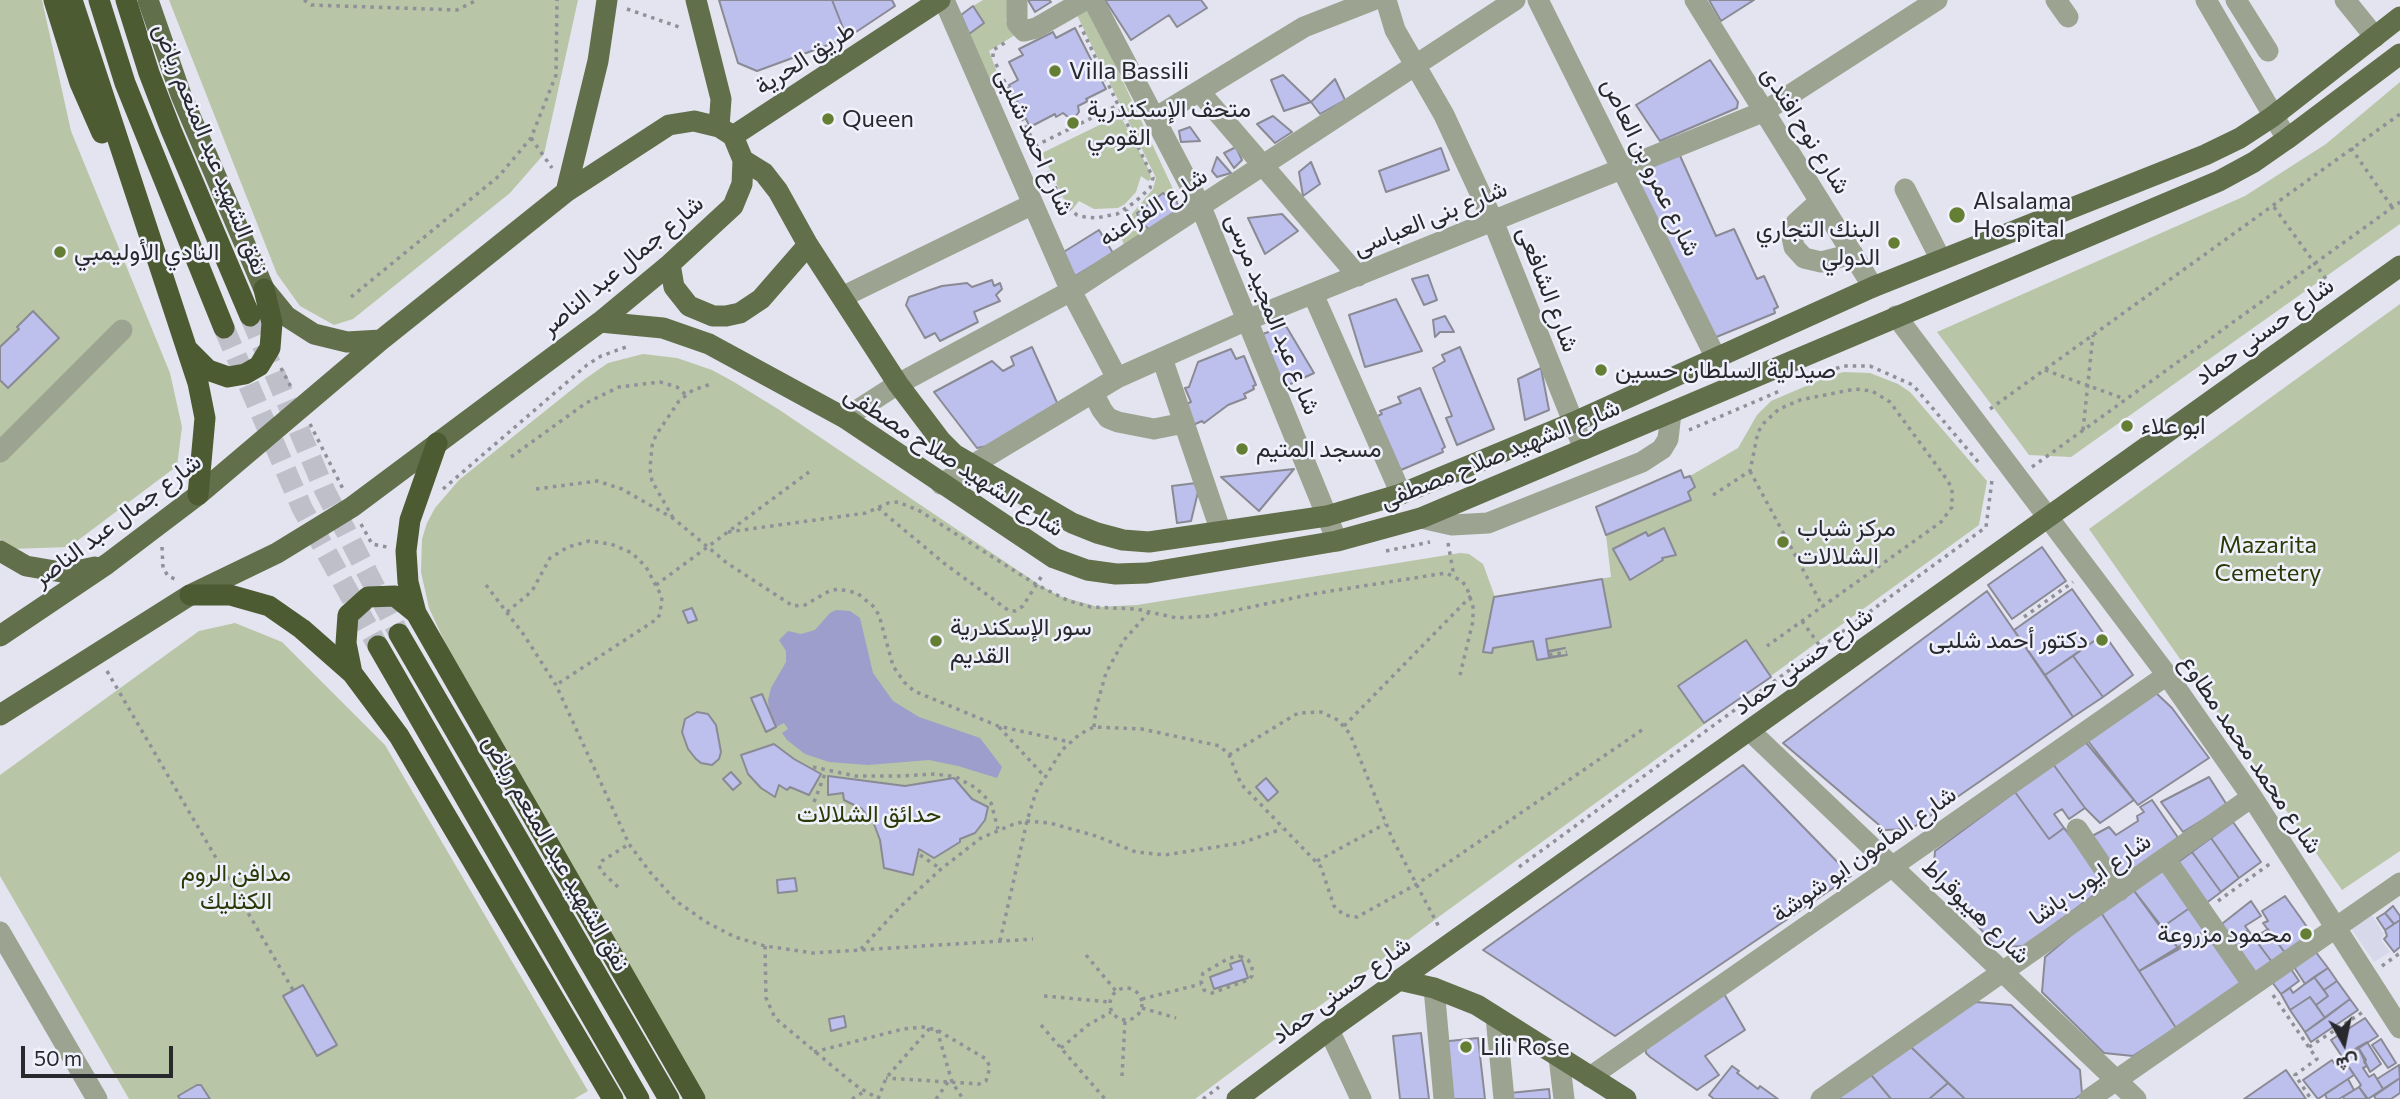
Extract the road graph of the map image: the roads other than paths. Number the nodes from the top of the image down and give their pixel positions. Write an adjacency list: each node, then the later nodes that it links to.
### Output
1 (54, 0): 35 (highway)
2 (72, 0): 35 (highway)
3 (99, 0): 57 (highway)
4 (126, 0): 53 (highway, نفق الشهيد عبد المنعم رياض)
5 (148, 0): 49 (main road)
6 (696, 0): 30 (main road)
7 (942, 0): 30 (main road, طريق الحرية); 39 (street, شارع احمد شلبى)
8 (1017, 0): 20 (street)
9 (1093, 0): 29 (street, شارع عبد المجيد مرسى)
10 (1373, 0): 26 (street)
11 (1386, 0): 25 (street, شارع الشافعى)
12 (1515, 0): 25 (street, شارع الفراعنه)
13 (1538, 0): 34 (street, شارع عمرو بن العاص)
14 (1695, 0): 27 (street, شارع نوح افندى)
15 (1937, 0): 27 (street, شارع بنى العباسى)
16 (2206, 0): 28 (street)
17 (2236, 0): 23 (street)
18 (2345, 0): 22 (street)
19 (607, 1): 37 (main road)
20 (1078, 4)
21 (2400, 17): 22 (main road, شارع الشهيد صلاح مصطفى)
22 (2375, 37): 28 (main road, شارع الشهيد صلاح مصطفى)
23 (2268, 51)
24 (2400, 54): 31 (main road, شارع الشهيد صلاح مصطفى)
25 (1415, 66): 33 (street, شارع الفراعنه); 41 (street, شارع الشافعى)
26 (1199, 91): 29 (street); 33 (street)
27 (1765, 111): 34 (street, شارع بنى العباسى); 38 (street, شارع نوح افندى)
28 (2272, 117): 31 (street); 44 (main road, شارع الشهيد صلاح مصطفى)
29 (1155, 118): 40 (street, شارع عبد المجيد مرسى)
30 (726, 132): 32 (main road); 37 (main road, شارع جمال عبد الناصر)
31 (2287, 139): 54 (main road, شارع الشهيد صلاح مصطفى)
32 (743, 160): 42 (main road, شارع الشهيد صلاح مصطفى); 45 (main road, شارع جمال عبد الناصر)
33 (1264, 166): 40 (street, شارع الفراعنه); 47 (street)
34 (1622, 169): 41 (street, شارع بنى العباسى); 62 (street, شارع عمرو بن العاص)
35 (128, 176): 60 (highway)
36 (1905, 189): 44 (street)
37 (566, 192): 59 (main road, شارع جمال عبد الناصر)
38 (1820, 201): 43 (street, شارع نوح افندى); 43 (street)
39 (1033, 204): 50 (street, شارع احمد شلبى); 52 (street)
40 (1201, 207): 50 (street, شارع الفراعنه); 55 (street, شارع عبد المجيد مرسى)
41 (1493, 221): 47 (street, شارع بنى العباسى); 69 (street, شارع الشافعى)
42 (808, 245): 45 (main road); 52 (main road, شارع الشهيد صلاح مصطفى)
43 (1853, 254): 48 (street, شارع نوح افندى)
44 (1941, 260): 48 (main road, شارع الشهيد صلاح مصطفى)
45 (670, 264): 56 (main road, شارع جمال عبد الناصر)
46 (2400, 266): 78 (main road, شارع حسنى حماد)
47 (1358, 276): 51 (street, شارع بنى العباسى)
48 (1873, 287): 54 (main road); 62 (main road, شارع الشهيد صلاح مصطفى)
49 (264, 289): 59 (main road); 60 (highway)
50 (1071, 291): 63 (street, شارع احمد شلبى); 64 (street, شارع الفراعنه)
51 (1313, 294): 55 (street, شارع بنى العباسى); 75 (street)
52 (842, 297): 64 (main road, شارع الشهيد صلاح مصطفى)
53 (250, 316)
54 (1896, 316): 66 (main road, شارع الشهيد صلاح مصطفى); 78 (street)
55 (1247, 320): 61 (street, شارع بنى العباسى); 77 (street, شارع عبد المجيد مرسى)
56 (600, 322): 67 (main road, شارع الشهيد صلاح مصطفى); 70 (main road, شارع جمال عبد الناصر)
57 (224, 328)
58 (122, 330): 72 (street)
59 (382, 340): 76 (main road, شارع جمال عبد الناصر)
60 (188, 350): 76 (highway)
61 (1162, 358): 63 (street, شارع بنى العباسى); 68 (street)
62 (1716, 358): 69 (main road, شارع الشهيد صلاح مصطفى)
63 (1118, 378): 65 (street, شارع بنى العباسى)
64 (898, 384): 67 (street, شارع الفراعنه); 73 (main road, شارع الشهيد صلاح مصطفى)
65 (1093, 393): 68 (street); 73 (street, شارع بنى العباسى)
66 (1671, 414): 71 (main road, شارع الشهيد صلاح مصطفى); 79 (street)
67 (845, 418): 74 (main road, شارع الشهيد صلاح مصطفى)
68 (1184, 423): 80 (street)
69 (1572, 423): 71 (street, شارع الشافعى); 75 (main road, شارع الشهيد صلاح مصطفى)
70 (437, 443): 84 (main road, شارع جمال عبد الناصر); 85 (highway)
71 (1584, 449): 79 (main road, شارع الشهيد صلاح مصطفى)
72 (0, 452)
73 (970, 465): 74 (street, شارع بنى العباسى); 80 (main road, شارع الشهيد صلاح مصطفى)
74 (940, 484): 81 (main road, شارع الشهيد صلاح مصطفى)
75 (1401, 494): 77 (main road, شارع الشهيد صلاح مصطفى)
76 (198, 495): 83 (main road, شارع جمال عبد الناصر)
77 (1327, 516): 80 (main road, شارع الشهيد صلاح مصطفى); 81 (street, شارع عبد المجيد مرسى)
78 (2048, 517): 90 (street, شارع محمد محمد مطاوع); 92 (main road, شارع حسنى حماد)
79 (1421, 518): 81 (main road, شارع الشهيد صلاح مصطفى)
80 (1221, 532)
81 (1337, 541)
82 (0, 551): 83 (main road)
83 (107, 564): 87 (main road, شارع جمال عبد الناصر)
84 (186, 588): 89 (highway); 91 (main road, شارع جمال عبد الناصر)
85 (416, 612): 89 (highway); 116 (highway)
86 (399, 634): 115 (highway, نفق الشهيد عبد المنعم رياض)
87 (0, 636)
88 (378, 646): 114 (highway, نفق الشهيد عبد المنعم رياض)
89 (352, 673): 113 (highway)
90 (2167, 676): 93 (street, شارع محمد محمد مطاوع); 96 (street, شارع المأمون ابو شوشة)
91 (0, 715)
92 (1750, 731): 96 (street, شارع هيبوقراط); 102 (main road, شارع حسنى حماد)
93 (2252, 797): 95 (street, شارع ايوب باشا); 99 (street, شارع محمد محمد مطاوع)
94 (2077, 829): 98 (street)
95 (2165, 858): 98 (street, شارع ايوب باشا); 103 (street)
96 (1892, 867): 101 (street, شارع هيبوقراط); 109 (street, شارع المأمون ابو شوشة)
97 (2400, 883): 99 (street)
98 (2119, 891): 101 (street, شارع ايوب باشا)
99 (2335, 927): 103 (street); 106 (street, شارع محمد محمد مطاوع)
100 (0, 932): 112 (street)
101 (2003, 972): 110 (street, شارع هيبوقراط); 122 (street, شارع ايوب باشا)
102 (1399, 980): 104 (main road); 107 (main road, شارع حسنى حماد)
103 (2257, 981): 110 (street)
104 (1434, 988): 105 (main road); 118 (street)
105 (1496, 1017): 108 (main road); 119 (street)
106 (2400, 1028)
107 (1329, 1030): 111 (main road, شارع حسنى حماد); 117 (street)
108 (1559, 1057): 109 (main road); 120 (street)
109 (1590, 1076): 121 (main road)
110 (2115, 1080): 123 (street); 124 (street, شارع هيبوقراط)
111 (1231, 1091)
112 (97, 1099)
113 (613, 1099)
114 (639, 1099)
115 (669, 1099)
116 (695, 1099)
117 (1361, 1099)
118 (1444, 1099)
119 (1504, 1099)
120 (1564, 1099)
121 (1625, 1099)
122 (1821, 1099)
123 (2089, 1099)
124 (2136, 1099)

